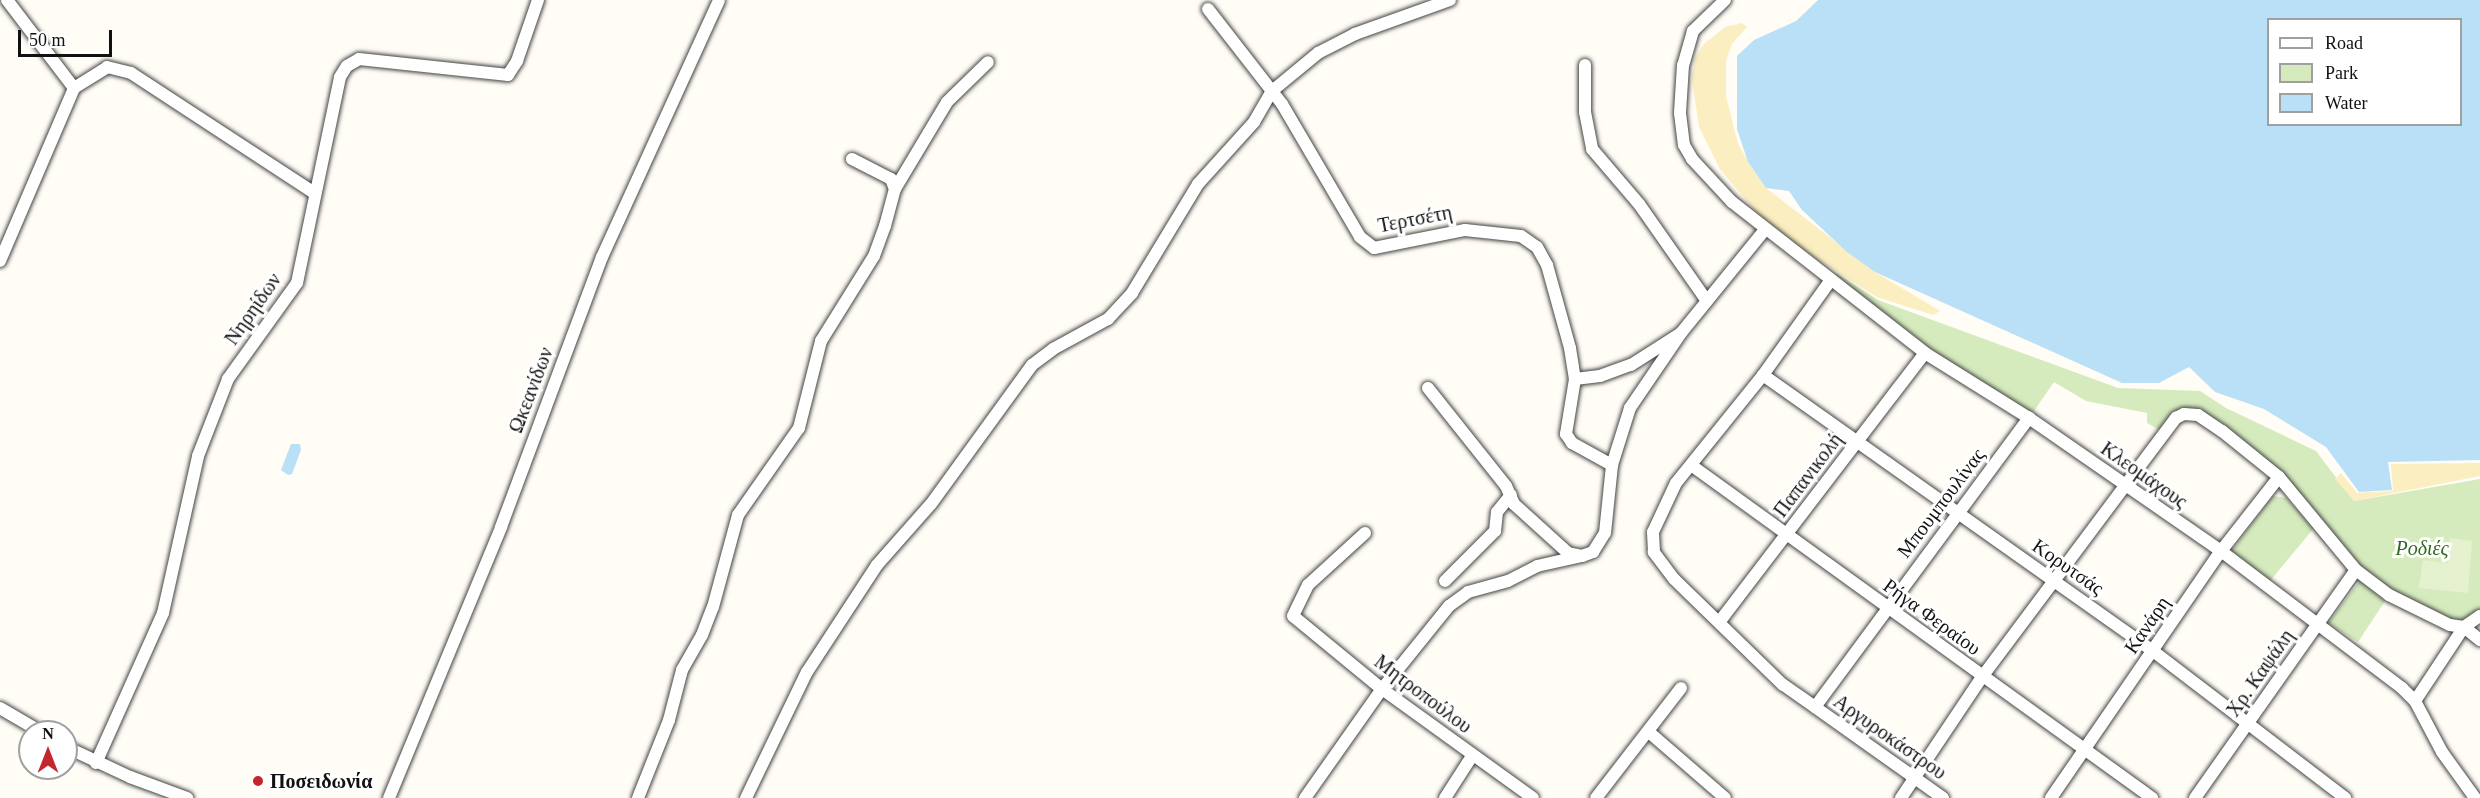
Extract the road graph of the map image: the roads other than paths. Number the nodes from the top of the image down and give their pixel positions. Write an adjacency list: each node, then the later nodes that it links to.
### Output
1 (7, 0): 9 (street)
2 (538, 0): 13 (street, Νηρηίδων)
3 (719, 0): 60 (street, Ωκεανίδων)
4 (1450, 0): 10 (street)
5 (1725, 0): 14 (street, Κλεομάχους)
6 (1208, 9): 10 (street, Τερτσέτη)
7 (988, 62): 12 (street)
8 (1585, 65): 17 (street)
9 (74, 88): 13 (street); 15 (street)
10 (1272, 91): 21 (street, Τερτσέτη); 62 (street)
11 (852, 159): 12 (street)
12 (895, 189): 61 (street)
13 (313, 192): 57 (street, Νηρηίδων)
14 (1764, 231): 16 (street, Κλεομάχους); 17 (street)
15 (0, 261)
16 (1830, 281): 19 (street, Κλεομάχους); 20 (street, Αργυροκάστρου)
17 (1707, 301): 18 (street)
18 (1681, 333): 21 (street); 25 (street)
19 (1925, 353): 23 (street, Κλεομάχους); 24 (street, Παπανικολή)
20 (1763, 375): 24 (street, Κορυτσάς); 26 (street, Αργυροκάστρου)
21 (1575, 379): 25 (street, Τερτσέτη)
22 (1428, 388): 29 (street)
23 (2029, 418): 28 (street, Κλεομάχους); 30 (street, Μπουμπουλίνας)
24 (1859, 440): 30 (street, Κορυτσάς); 32 (street, Παπανικολή)
25 (1612, 465): 34 (street)
26 (1691, 465): 32 (street, Ρήγα Φεραίου); 40 (street, Αργυροκάστρου)
27 (2280, 477): 28 (street); 33 (street, Κανάρη); 35 (street)
28 (2127, 488): 33 (street, Κλεομάχους); 37 (street)
29 (1510, 495): 34 (street); 36 (street)
30 (1958, 514): 37 (street, Κορυτσάς); 38 (street, Μπουμπουλίνας)
31 (1365, 533): 47 (street, Μητροπούλου)
32 (1786, 535): 38 (street, Ρήγα Φεραίου); 40 (street, Παπανικολή)
33 (2221, 551): 41 (street, Κλεομάχους); 44 (street, Κανάρη)
34 (1582, 556): 47 (street)
35 (2356, 570): 41 (street, Χρ. Καψάλη); 42 (street)
36 (1445, 581)
37 (2056, 583): 44 (street, Κορυτσάς); 45 (street)
38 (1886, 608): 45 (street, Ρήγα Φεραίου); 49 (street, Μπουμπουλίνας)
39 (2480, 616): 42 (street)
40 (1720, 621): 49 (street, Αργυροκάστρου)
41 (2317, 625): 48 (street, Κλεομάχους); 52 (street, Χρ. Καψάλη)
42 (2464, 627): 43 (street); 48 (street)
43 (2480, 640)
44 (2153, 651): 52 (street, Κορυτσάς); 54 (street, Κανάρη)
45 (1982, 677): 54 (street, Ρήγα Φεραίου); 58 (street)
46 (1681, 688): 53 (street)
47 (1382, 690): 56 (street, Μητροπούλου); 63 (street)
48 (2415, 701): 74 (street, Κλεομάχους)
49 (1818, 703): 58 (street, Αργυροκάστρου)
50 (0, 708): 51 (street)
51 (20, 720)
52 (2249, 722): 72 (street, Χρ. Καψάλη); 73 (street, Κορυτσάς)
53 (1650, 733): 66 (street); 67 (street)
54 (2083, 751): 70 (street, Κανάρη); 71 (street, Ρήγα Φεραίου)
55 (78, 753): 57 (street)
56 (1472, 756): 64 (street); 65 (street, Μητροπούλου)
57 (96, 763): 59 (street)
58 (1915, 777): 68 (street); 69 (street, Αργυροκάστρου)
59 (187, 798)
60 (388, 798)
61 (638, 798)
62 (746, 798)
63 (1305, 798)
64 (1445, 798)
65 (1533, 798)
66 (1596, 798)
67 (1725, 798)
68 (1901, 798)
69 (1943, 798)
70 (2051, 798)
71 (2152, 798)
72 (2196, 798)
73 (2345, 798)
74 (2475, 798)

